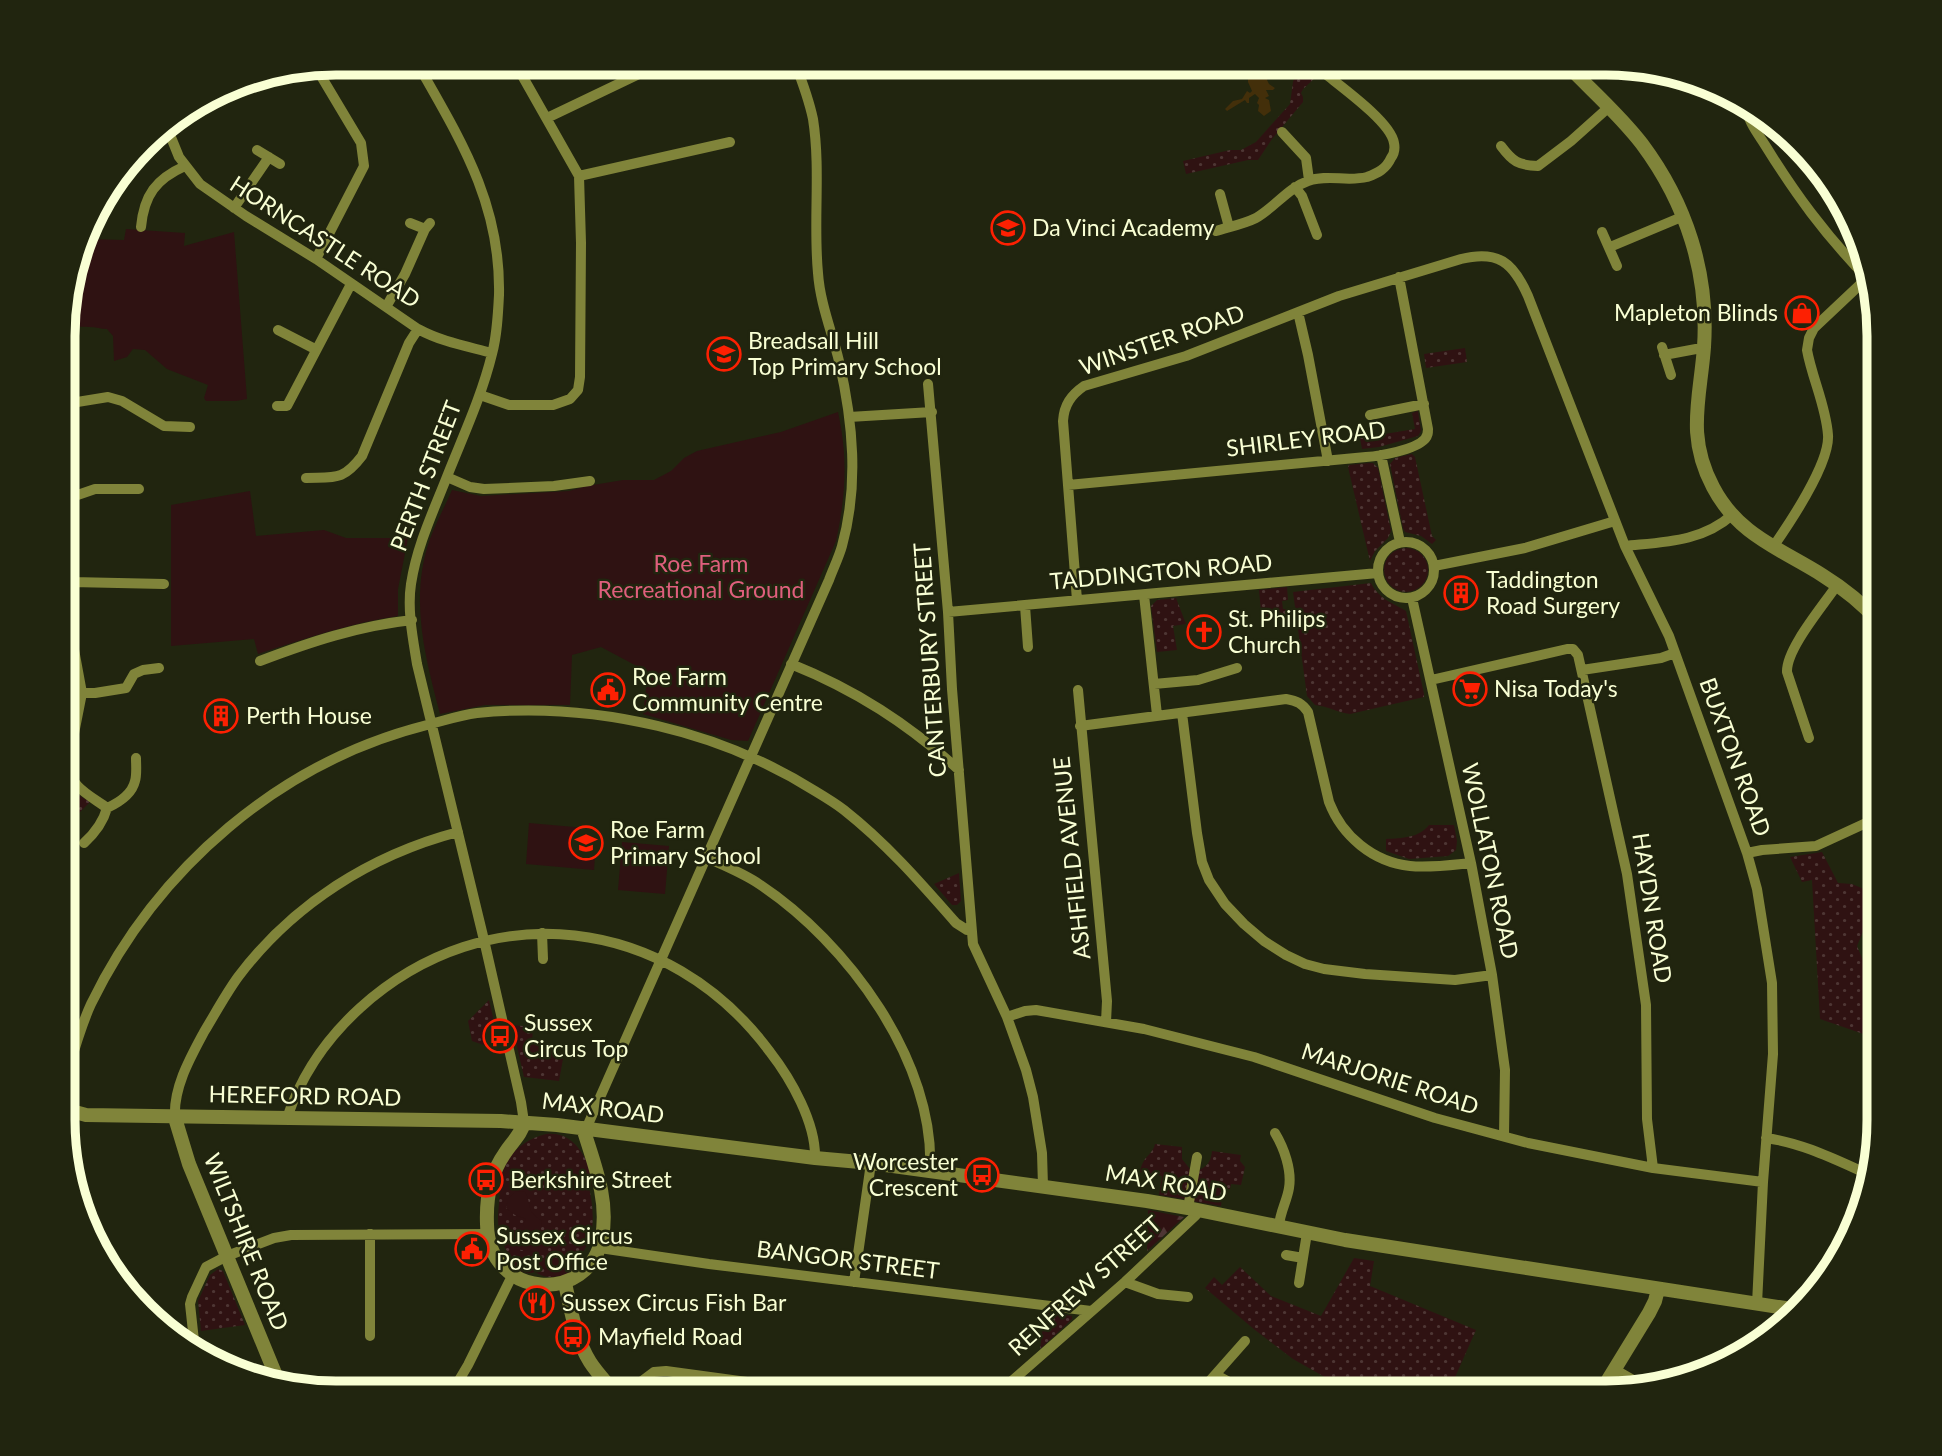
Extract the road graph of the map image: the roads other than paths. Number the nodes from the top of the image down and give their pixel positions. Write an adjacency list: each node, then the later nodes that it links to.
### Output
1 (423, 75): 45 (street, PERTH STREET)
2 (522, 75): 9 (street)
3 (630, 75): 9 (street)
4 (800, 75): 54 (street)
5 (1333, 75): 20 (street)
6 (1577, 75): 8 (street)
7 (321, 76): 32 (street)
8 (1609, 107): 14 (street); 25 (street)
9 (547, 118): 19 (street)
10 (1750, 118): 35 (street)
11 (1282, 132): 20 (street)
12 (170, 135): 18 (street, HORNCASTLE ROAD)
13 (730, 142): 19 (street)
14 (1501, 146)
15 (257, 150): 16 (street)
16 (269, 157): 17 (street); 23 (street)
17 (280, 164)
18 (185, 166): 23 (street, HORNCASTLE ROAD); 24 (street)
19 (579, 176): 48 (street)
20 (1309, 180): 21 (street)
21 (1295, 187): 27 (street); 30 (street)
22 (1220, 194): 27 (street)
23 (234, 208): 32 (street, HORNCASTLE ROAD)
24 (128, 216)
25 (1684, 216): 31 (street); 44 (street)
26 (410, 223): 39 (street)
27 (1230, 227): 28 (street)
28 (1216, 231)
29 (1602, 232): 31 (street)
30 (1317, 235)
31 (1610, 247): 34 (street)
32 (316, 259): 38 (street, HORNCASTLE ROAD)
33 (1503, 261): 36 (street, WINSTER ROAD); 65 (street, BUXTON ROAD)
34 (1617, 266)
35 (1858, 270)
36 (1399, 277): 40 (street, WINSTER ROAD); 50 (street, SHIRLEY ROAD)
37 (1861, 282): 68 (street)
38 (351, 284): 39 (street, HORNCASTLE ROAD); 43 (street)
39 (386, 307): 41 (street, HORNCASTLE ROAD)
40 (1298, 312): 57 (street); 61 (street, WINSTER ROAD)
41 (418, 329): 45 (street, HORNCASTLE ROAD); 59 (street)
42 (278, 330): 43 (street)
43 (315, 349): 51 (street)
44 (1704, 350): 46 (street); 64 (street)
45 (492, 353): 48 (street, PERTH STREET)
46 (1671, 375)
47 (928, 384): 52 (street, CANTERBURY STREET)
48 (480, 395): 58 (street, PERTH STREET)
49 (75, 402): 55 (street)
50 (1424, 404): 53 (street); 56 (street, SHIRLEY ROAD)
51 (277, 406)
52 (932, 412): 54 (street); 79 (street, CANTERBURY STREET)
53 (1370, 415)
54 (849, 417): 85 (street)
55 (190, 428)
56 (1381, 455): 57 (street, SHIRLEY ROAD); 66 (street)
57 (1328, 461): 61 (street, SHIRLEY ROAD)
58 (447, 477): 60 (street); 80 (street, PERTH STREET)
59 (306, 478)
60 (590, 481)
61 (1068, 485): 76 (street, WINSTER ROAD)
62 (139, 489): 63 (street)
63 (75, 495)
64 (1732, 516): 67 (street); 68 (street)
65 (1615, 521): 67 (street, BUXTON ROAD); 69 (street)
66 (1400, 542): 69 (street); 70 (street)
67 (1625, 546): 82 (street, BUXTON ROAD)
68 (1773, 548): 73 (street)
69 (1434, 566): 75 (street)
70 (1378, 573): 74 (street, TADDINGTON ROAD); 75 (street)
71 (75, 582): 72 (street)
72 (164, 584)
73 (1837, 585): 78 (street); 98 (street)
74 (1144, 595): 76 (street, TADDINGTON ROAD); 90 (street)
75 (1412, 598): 89 (street, WOLLATON ROAD)
76 (1077, 600): 77 (street, TADDINGTON ROAD)
77 (1024, 606): 79 (street, TADDINGTON ROAD); 81 (street)
78 (1867, 610)
79 (948, 612): 101 (street, CANTERBURY STREET)
80 (412, 620): 84 (street); 95 (street, PERTH STREET)
81 (1028, 647)
82 (1675, 653): 86 (street); 107 (street, BUXTON ROAD)
83 (75, 655): 92 (street)
84 (260, 661)
85 (791, 664): 99 (street); 101 (street)
86 (1581, 665): 89 (street); 132 (street, HAYDN ROAD)
87 (159, 668): 92 (street)
88 (1237, 668): 90 (street)
89 (1430, 680): 109 (street, WOLLATON ROAD)
90 (1154, 684): 94 (street)
91 (1078, 691): 96 (street, ASHFIELD AVENUE)
92 (82, 693): 97 (street)
93 (1182, 713): 94 (street); 109 (street); 117 (street)
94 (1157, 715): 96 (street)
95 (430, 724): 99 (street); 105 (street, PERTH STREET); 120 (street)
96 (1080, 726): 119 (street, ASHFIELD AVENUE)
97 (75, 732)
98 (1809, 738)
99 (751, 757): 108 (street); 111 (street)
100 (135, 758): 103 (street)
101 (959, 770): 110 (street, CANTERBURY STREET)
102 (75, 784): 103 (street)
103 (107, 808): 106 (street)
104 (1867, 823): 107 (street)
105 (458, 832): 114 (street, PERTH STREET); 122 (street)
106 (84, 844)
107 (1747, 853): 128 (street, BUXTON ROAD)
108 (706, 857): 116 (street); 134 (street)
109 (1471, 863): 117 (street, WOLLATON ROAD)
110 (970, 906): 111 (street); 112 (street, CANTERBURY STREET)
111 (948, 913): 112 (street)
112 (971, 931): 118 (street)
113 (542, 933): 114 (street); 115 (street); 116 (street)
114 (484, 940): 123 (street); 124 (street, PERTH STREET)
115 (543, 959)
116 (660, 960): 125 (street); 130 (street)
117 (1492, 975): 127 (street, WOLLATON ROAD)
118 (1007, 1017): 119 (street, MARJORIE ROAD); 136 (street)
119 (1106, 1022): 127 (street, MARJORIE ROAD)
120 (75, 1051)
121 (75, 1112): 122 (street, HEREFORD ROAD)
122 (175, 1118): 123 (street, HEREFORD ROAD); 144 (street, WILTSHIRE ROAD)
123 (287, 1118): 124 (street, HEREFORD ROAD)
124 (524, 1122): 125 (street, MAX ROAD); 141 (street)
125 (584, 1128): 130 (street, MAX ROAD); 142 (street)
126 (1275, 1133): 138 (street)
127 (1504, 1135): 132 (street, MARJORIE ROAD)
128 (1766, 1139): 133 (street); 135 (street, BUXTON ROAD)
129 (1196, 1157): 137 (street)
130 (815, 1158): 131 (street, MAX ROAD)
131 (871, 1163): 134 (street, MAX ROAD); 147 (street)
132 (1653, 1168): 135 (street, MARJORIE ROAD)
133 (1862, 1171)
134 (930, 1172): 136 (street, MAX ROAD)
135 (1763, 1182): 153 (street, BUXTON ROAD)
136 (1043, 1186): 137 (street, MAX ROAD)
137 (1193, 1209): 138 (street, MAX ROAD); 148 (street, RENFREW STREET)
138 (1279, 1226): 139 (street, MAX ROAD)
139 (1307, 1233): 145 (street); 151 (street, MAX ROAD)
140 (370, 1234): 141 (street); 144 (street); 156 (street)
141 (487, 1234): 146 (street)
142 (600, 1248): 147 (street, BANGOR STREET); 149 (street)
143 (1286, 1255): 145 (street)
144 (227, 1256): 157 (street); 160 (street, WILTSHIRE ROAD)
145 (1303, 1258): 150 (street)
146 (512, 1276): 149 (street); 163 (street)
147 (853, 1282): 155 (street, BANGOR STREET)
148 (1125, 1282): 152 (street); 155 (street, RENFREW STREET)
149 (565, 1283): 164 (street)
150 (1300, 1283)
151 (1658, 1289): 153 (street, MAX ROAD); 159 (street)
152 (1188, 1297)
153 (1757, 1304): 154 (street, MAX ROAD)
154 (1786, 1308)
155 (1091, 1311): 167 (street, RENFREW STREET)
156 (370, 1336)
157 (194, 1339)
158 (1245, 1341): 161 (street)
159 (1614, 1369): 162 (street); 170 (street)
160 (275, 1374)
161 (1216, 1375): 168 (street); 169 (street)
162 (1632, 1379)
163 (458, 1381)
164 (605, 1381)
165 (642, 1381): 166 (street)
166 (734, 1381)
167 (1012, 1381)
168 (1210, 1381)
169 (1227, 1381)
170 (1607, 1381)

